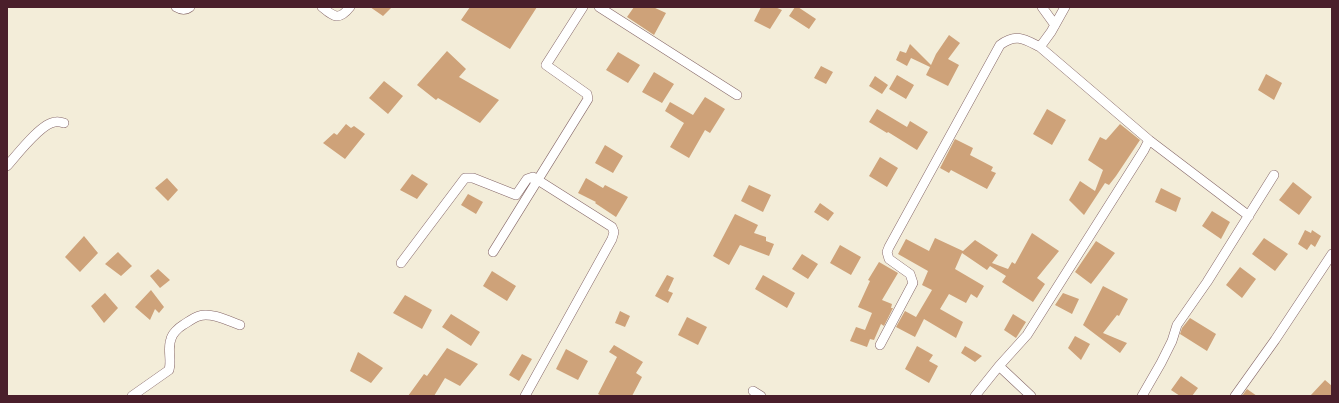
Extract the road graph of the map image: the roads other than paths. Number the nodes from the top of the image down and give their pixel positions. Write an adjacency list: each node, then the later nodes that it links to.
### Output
1 (176, 7): 2 (street)
2 (190, 7)
3 (322, 7): 4 (street)
4 (350, 7)
5 (583, 7): 16 (street)
6 (598, 7): 11 (street)
7 (1042, 7): 9 (street)
8 (1065, 7): 9 (street)
9 (1055, 24): 10 (street)
10 (1040, 47): 13 (street); 22 (street)
11 (737, 95)
12 (64, 123): 14 (street)
13 (1149, 140): 17 (street); 23 (street)
14 (7, 166)
15 (1274, 174): 17 (street)
16 (538, 179): 18 (street); 20 (street); 26 (street)
17 (1249, 216): 30 (street)
18 (493, 252)
19 (1332, 254): 31 (street)
20 (401, 263)
21 (240, 325): 25 (street)
22 (880, 345)
23 (999, 366): 28 (street); 29 (street)
24 (753, 391): 27 (street)
25 (132, 396)
26 (526, 396)
27 (762, 396)
28 (975, 396)
29 (1031, 396)
30 (1142, 396)
31 (1235, 396)

